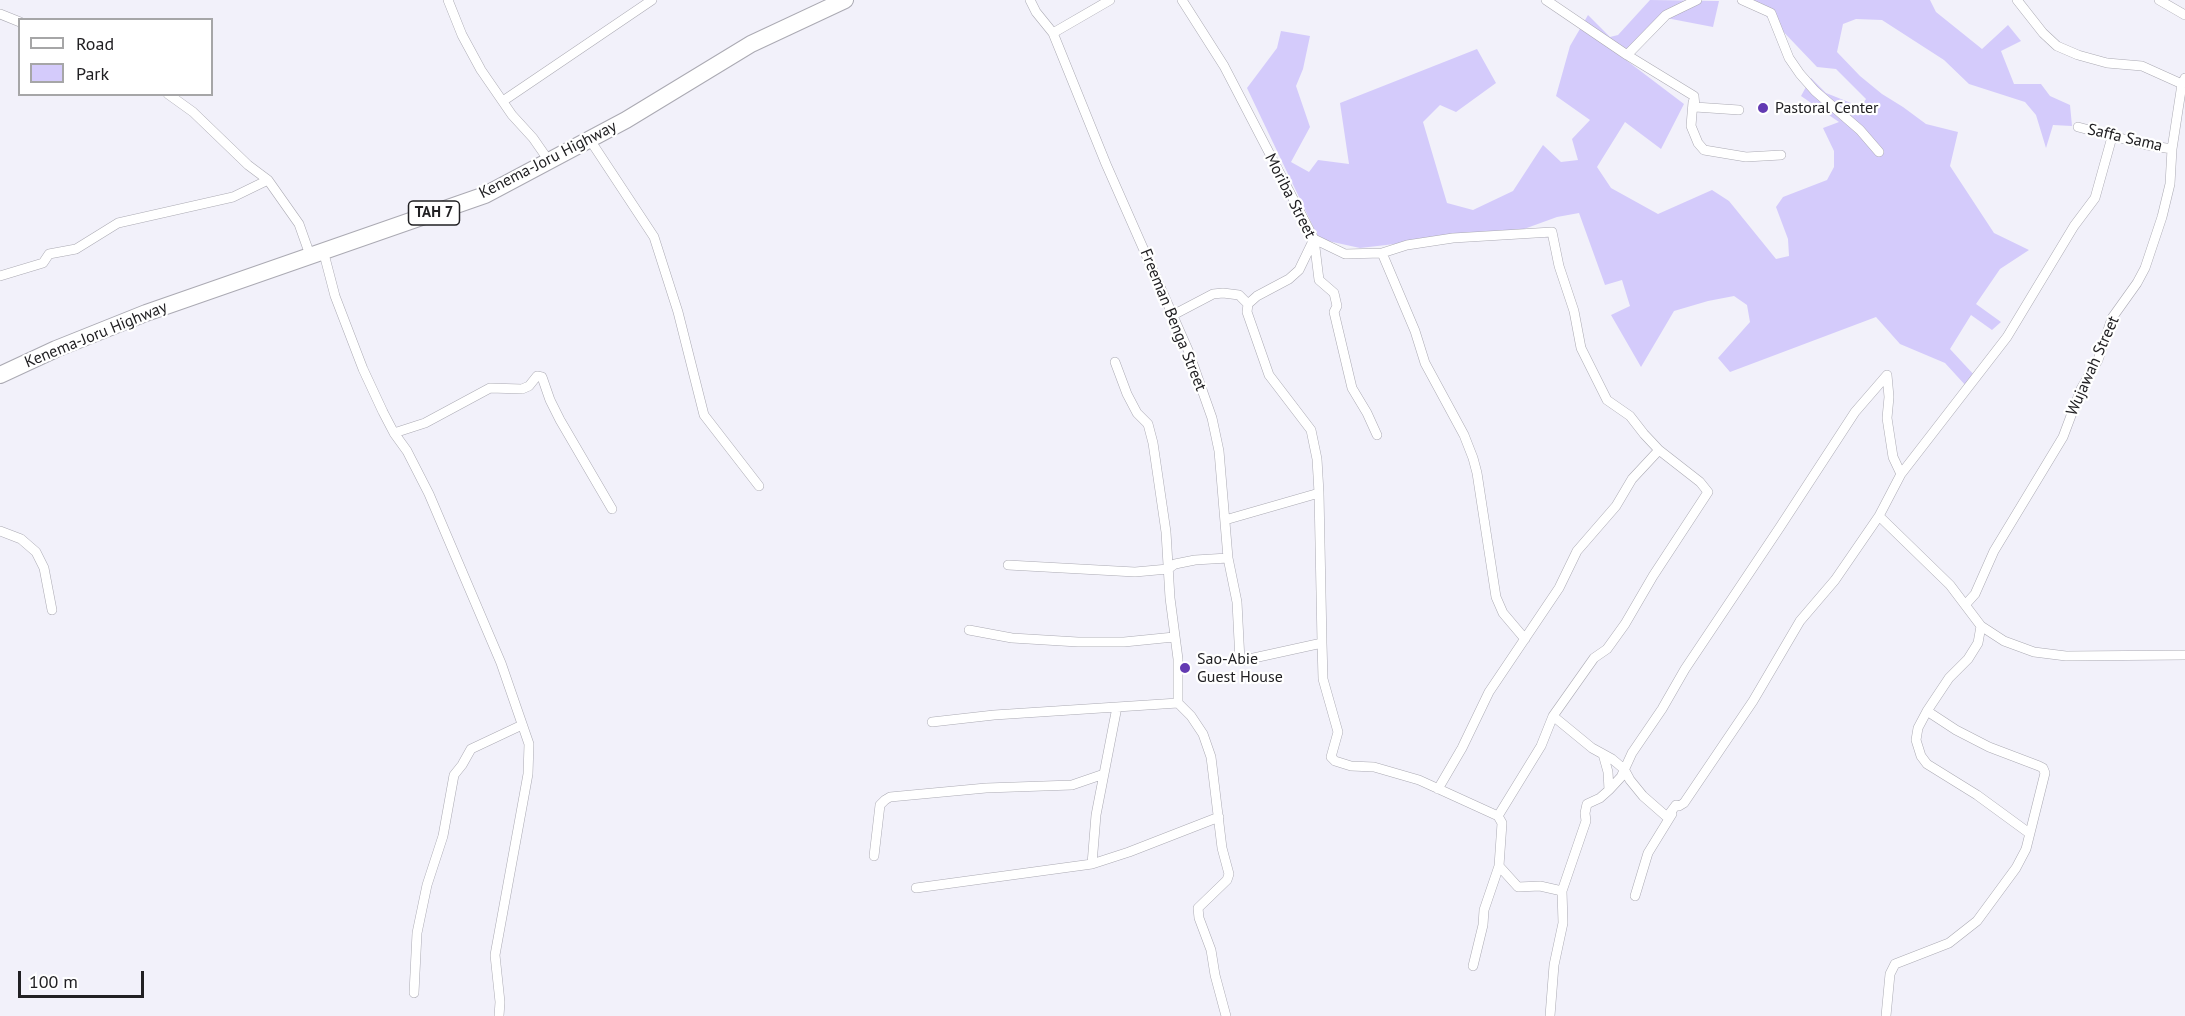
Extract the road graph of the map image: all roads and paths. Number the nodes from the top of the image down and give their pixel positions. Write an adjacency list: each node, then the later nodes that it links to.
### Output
1 (448, 0): 20 (street)
2 (652, 0): 20 (street)
3 (1030, 0): 15 (street, Freeman Benga Street)
4 (1110, 0): 15 (street)
5 (1182, 0): 30 (street, Moriba Street)
6 (1546, 0): 16 (street)
7 (1696, 0): 16 (street)
8 (1742, 0): 26 (street)
9 (2017, 0): 17 (street)
10 (2159, 0): 13 (street)
11 (840, 1): 24 (highway, Kenema-Joru Highway / TAH 7)
12 (0, 14): 14 (street)
13 (2185, 15)
14 (18, 21)
15 (1053, 33): 35 (street, Freeman Benga Street)
16 (1627, 55): 19 (street)
17 (2184, 81): 25 (street, Wujawah Street)
18 (171, 96): 29 (street)
19 (1694, 96): 21 (street); 27 (street)
20 (503, 101): 28 (street)
21 (1739, 110)
22 (2078, 127): 23 (street, Saffa Sama)
23 (2112, 137): 25 (street, Saffa Sama); 41 (street)
24 (590, 140): 28 (highway, Kenema-Joru Highway / TAH 7); 42 (street)
25 (2172, 149): 51 (street, Wujawah Street)
26 (1879, 152)
27 (1781, 155)
28 (549, 161): 31 (highway, Kenema-Joru Highway / TAH 7)
29 (268, 180): 31 (street); 33 (street)
30 (1314, 239): 32 (street); 34 (street); 39 (street, Moriba Street)
31 (316, 252): 37 (highway, Kenema-Joru Highway / TAH 7); 38 (street)
32 (1382, 253): 40 (street); 56 (street)
33 (0, 276)
34 (1248, 304): 35 (street); 43 (street)
35 (1173, 315): 46 (street, Freeman Benga Street)
36 (1114, 362): 50 (street)
37 (0, 375)
38 (394, 433): 44 (street); 64 (street)
39 (1377, 435)
40 (1659, 450): 56 (street); 62 (street)
41 (1901, 474): 45 (street); 66 (street)
42 (759, 486)
43 (1319, 493): 46 (street); 57 (street)
44 (612, 509)
45 (1879, 516): 51 (street); 70 (street)
46 (1225, 520): 48 (street, Freeman Benga Street)
47 (0, 531): 52 (street)
48 (1228, 558): 50 (street); 57 (street, Freeman Benga Street)
49 (1008, 565): 50 (street)
50 (1168, 569): 55 (street)
51 (1966, 604): 53 (street)
52 (52, 610)
53 (1981, 626): 58 (street); 61 (street)
54 (969, 630): 55 (street)
55 (1174, 637): 59 (street)
56 (1526, 639): 68 (street)
57 (1322, 643): 68 (street)
58 (2185, 654)
59 (1178, 703): 60 (street); 72 (street)
60 (1117, 707): 63 (street); 67 (street)
61 (1927, 711): 73 (street); 73 (street)
62 (1553, 716): 65 (street); 71 (street)
63 (932, 722)
64 (522, 725): 81 (street); 82 (street)
65 (1603, 754): 66 (street); 69 (street)
66 (1624, 769): 69 (street); 70 (street)
67 (1104, 774): 74 (street); 75 (street)
68 (1438, 789): 71 (street)
69 (1610, 790): 78 (street)
70 (1678, 806): 79 (street)
71 (1498, 816): 76 (street)
72 (1219, 817): 75 (street); 83 (street)
73 (2030, 833): 85 (street)
74 (874, 856)
75 (1092, 864): 77 (street)
76 (1499, 866): 78 (street); 80 (street)
77 (916, 888)
78 (1562, 891): 84 (street)
79 (1635, 896)
80 (1473, 966)
81 (414, 993)
82 (499, 1016)
83 (1226, 1016)
84 (1550, 1016)
85 (1886, 1016)

